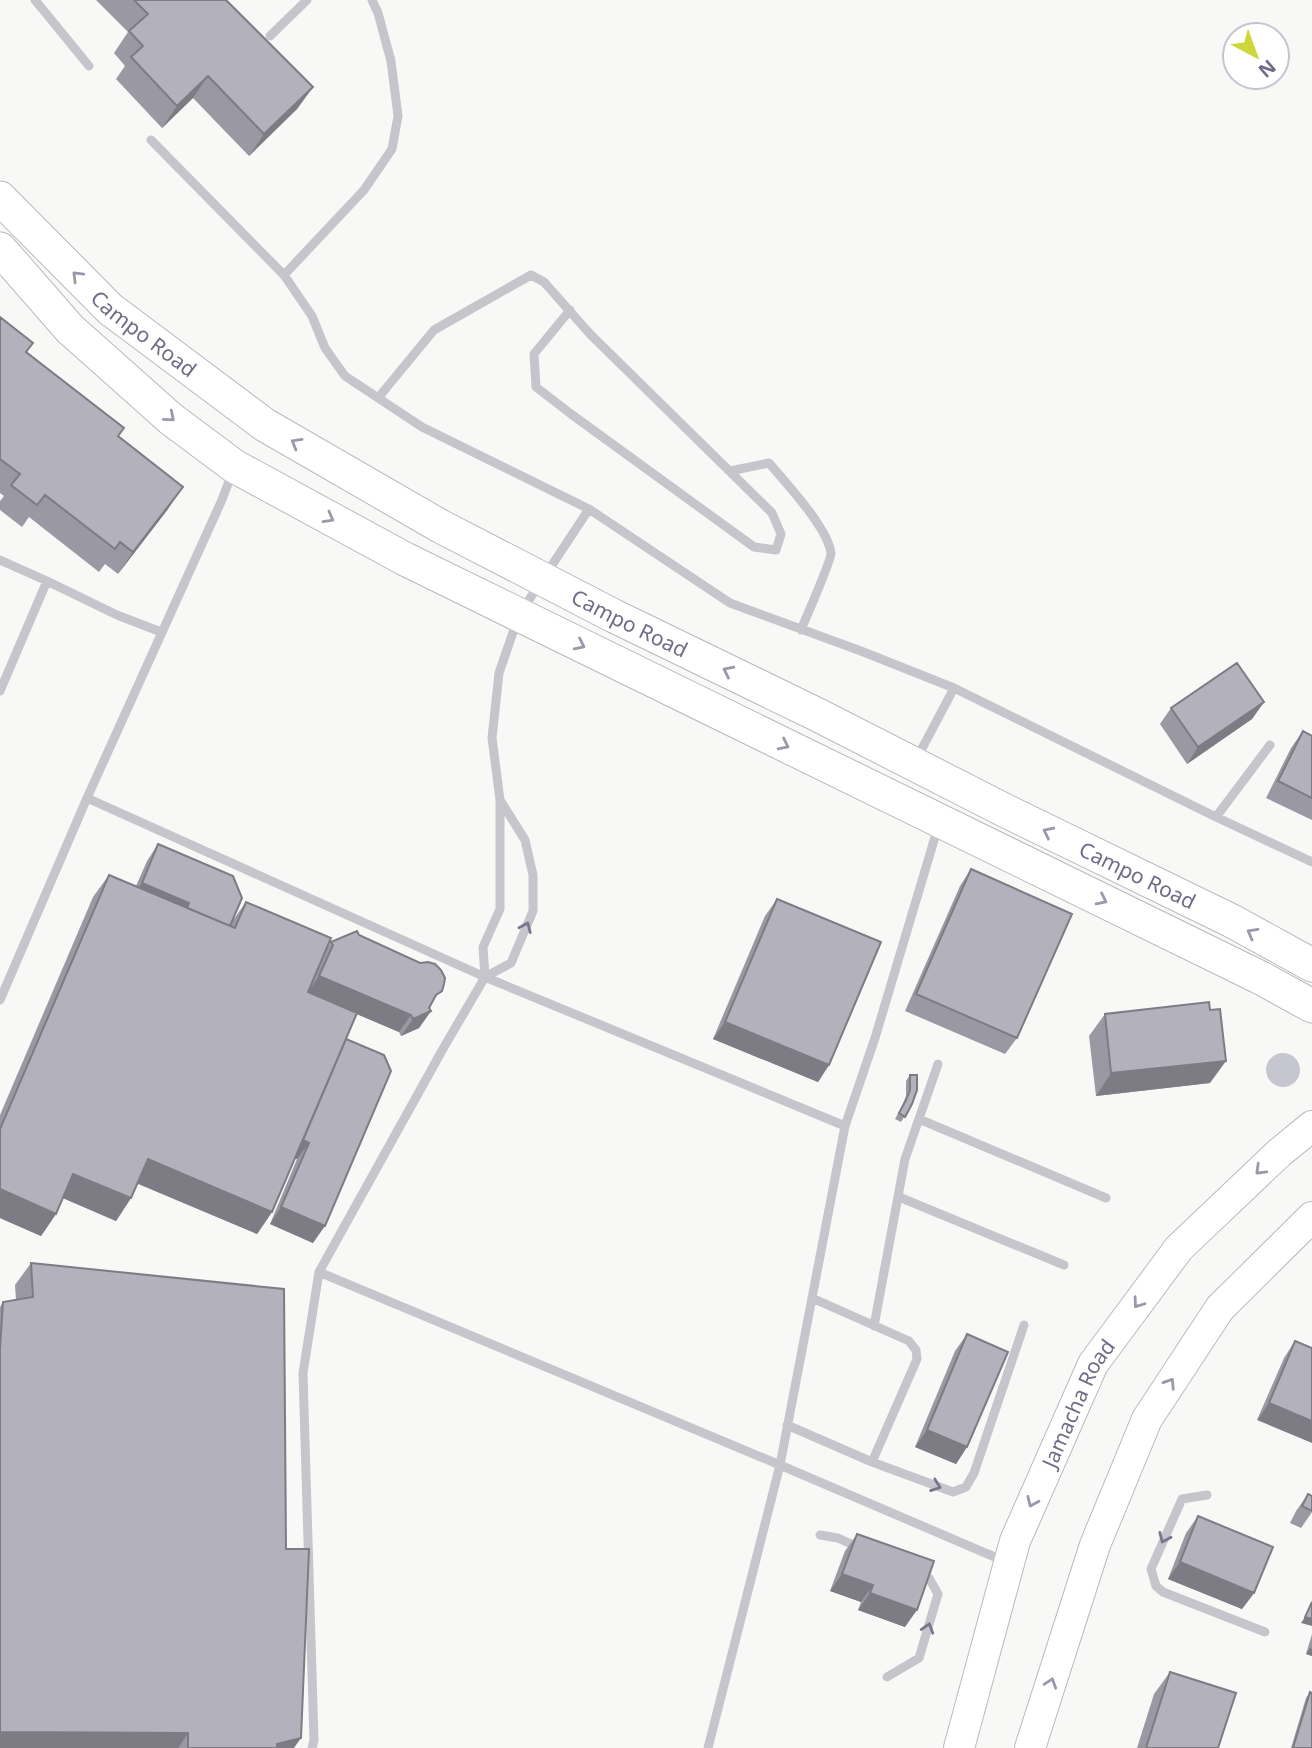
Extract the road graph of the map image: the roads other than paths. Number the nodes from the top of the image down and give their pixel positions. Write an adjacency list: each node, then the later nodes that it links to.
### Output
1 (35, 0): 5 (lane)
2 (307, 0): 4 (lane)
3 (372, 0): 9 (lane)
4 (270, 36)
5 (89, 66)
6 (151, 140): 9 (lane)
7 (0, 198): 16 (highway, Campo Road, one-way to 7)
8 (0, 249): 12 (highway, Campo Road, one-way to 12)
9 (284, 275): 11 (lane)
10 (570, 310): 11 (lane); 13 (lane); 13 (lane)
11 (378, 398): 14 (lane)
12 (234, 466): 18 (highway, Campo Road, one-way to 18); 20 (lane)
13 (730, 471): 19 (lane)
14 (589, 509): 16 (lane); 19 (lane)
15 (0, 560): 17 (lane)
16 (542, 579): 18 (lane); 24 (highway, Campo Road, one-way to 16)
17 (47, 581): 20 (lane); 22 (lane)
18 (519, 615): 26 (lane); 28 (highway, Campo Road, one-way to 28)
19 (801, 630): 21 (lane)
20 (162, 632): 25 (lane)
21 (954, 688): 24 (lane); 27 (lane)
22 (0, 691)
23 (1270, 745): 27 (lane)
24 (914, 765): 30 (highway, Campo Road, one-way to 24)
25 (87, 798): 31 (lane); 32 (lane)
26 (500, 800): 31 (lane); 31 (lane, one-way to 26)
27 (1216, 817): 29 (lane)
28 (940, 821): 33 (highway, Campo Road, one-way to 33); 36 (lane)
29 (1312, 862)
30 (1312, 965)
31 (485, 977): 36 (lane); 42 (lane)
32 (0, 1000)
33 (1312, 1006)
34 (938, 1064): 35 (lane)
35 (919, 1119): 38 (lane); 39 (lane)
36 (845, 1126): 43 (lane)
37 (1312, 1126): 52 (main road, Jamacha Road, one-way to 52)
38 (899, 1197): 41 (lane); 45 (lane)
39 (1106, 1198)
40 (1312, 1217): 59 (main road, one-way to 40)
41 (1065, 1265)
42 (319, 1272): 48 (lane); 56 (lane)
43 (812, 1298): 45 (lane); 46 (lane)
44 (1024, 1325): 47 (lane, one-way to 44)
45 (874, 1326): 47 (lane)
46 (788, 1425): 47 (lane); 48 (lane)
47 (872, 1462)
48 (780, 1465): 52 (lane); 57 (lane)
49 (1207, 1495): 54 (lane, one-way to 54)
50 (820, 1535): 51 (lane)
51 (872, 1553)
52 (1009, 1563): 58 (main road, Jamacha Road)
53 (906, 1568): 55 (lane, one-way to 53)
54 (1265, 1632)
55 (887, 1677)
56 (312, 1748)
57 (708, 1748)
58 (959, 1748)
59 (1030, 1748)

